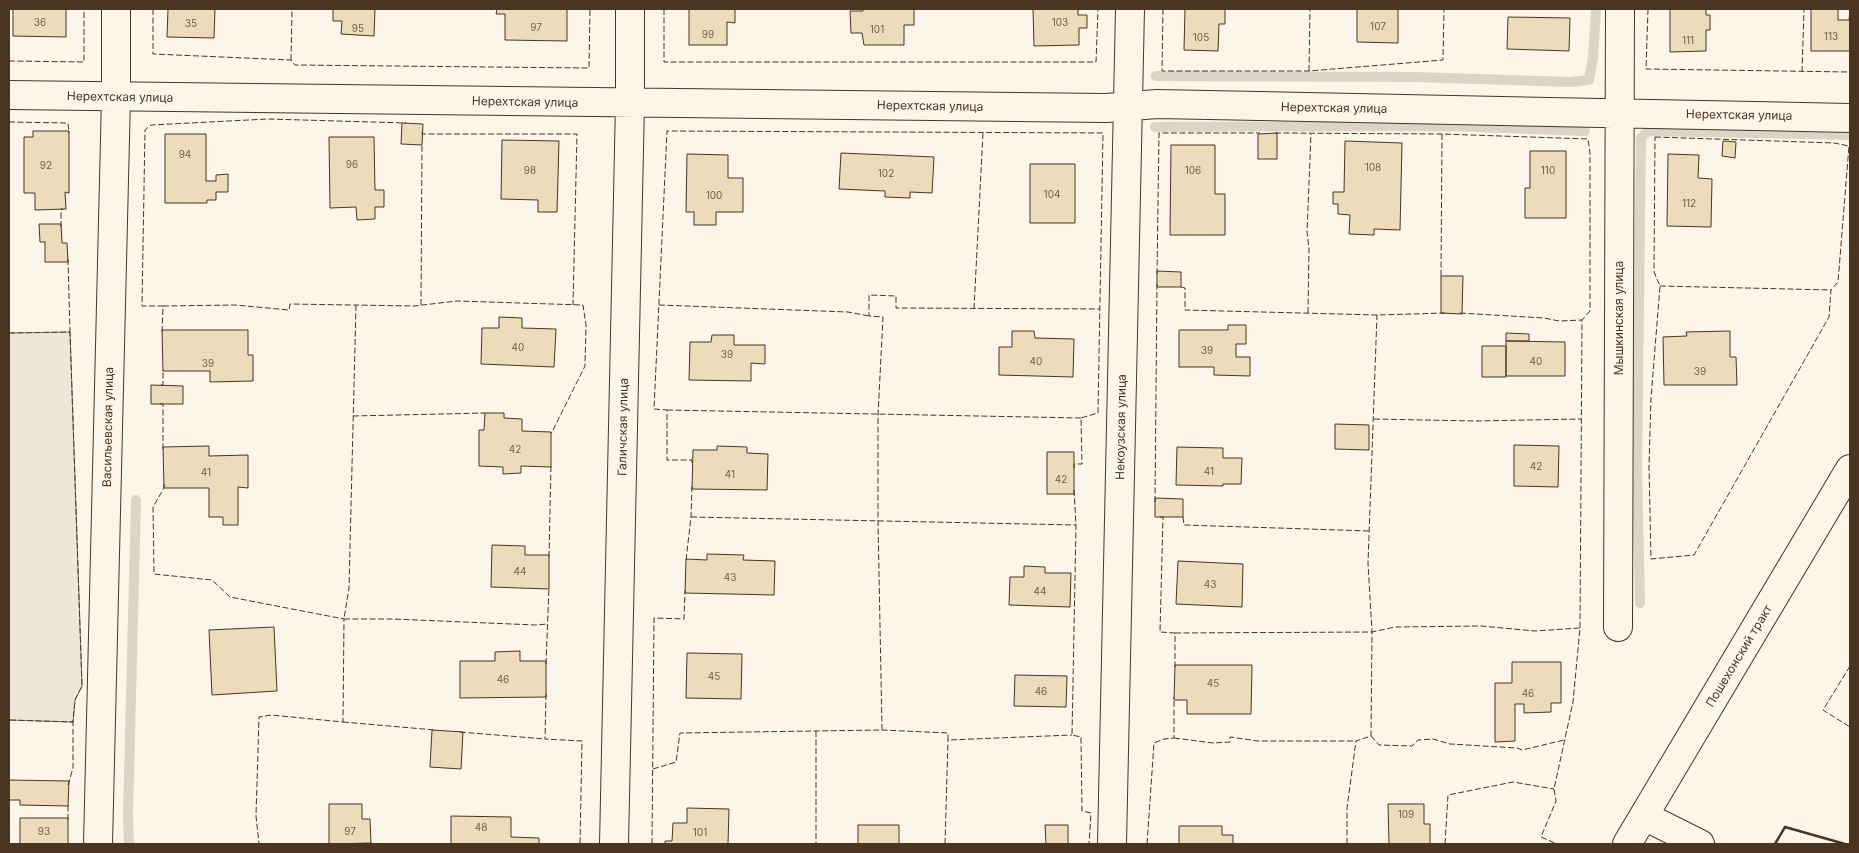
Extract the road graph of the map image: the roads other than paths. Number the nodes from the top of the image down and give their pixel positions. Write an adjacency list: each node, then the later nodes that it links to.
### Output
1 (116, 9): 6 (street, Васильевская улица)
2 (630, 9): 7 (street, Галичская улица)
3 (1130, 9): 8 (street, Некоузская улица)
4 (1620, 9): 9 (street, Мышкинская улица)
5 (9, 95): 6 (street, Нерехтская улица)
6 (116, 97): 7 (street, Нерехтская улица); 14 (street, Васильевская улица)
7 (630, 103): 8 (street, Нерехтская улица); 15 (street, Галичская улица)
8 (1129, 106): 9 (street, Нерехтская улица); 16 (street, Некоузская улица)
9 (1619, 113): 10 (street, Нерехтская улица); 12 (street, Мышкинская улица)
10 (1850, 118)
11 (1850, 469): 13 (street, Пошехонский тракт)
12 (1618, 626)
13 (1644, 816): 17 (street, Пошехонский тракт); 18 (street)
14 (98, 844)
15 (614, 844)
16 (1112, 844)
17 (1627, 844)
18 (1700, 844)

